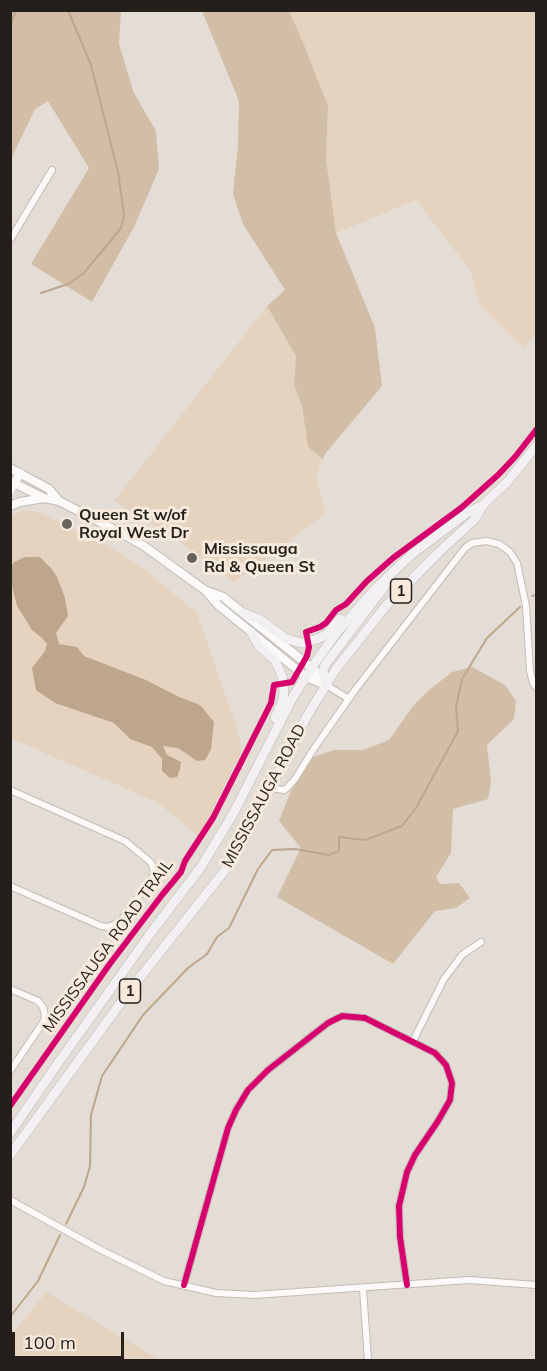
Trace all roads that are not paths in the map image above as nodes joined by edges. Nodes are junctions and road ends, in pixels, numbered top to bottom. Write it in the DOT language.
graph roads {
  1 [pos="52,170"];
  2 [pos="10,240"];
  3 [pos="534,449"];
  4 [pos="10,468"];
  5 [pos="20,473"];
  6 [pos="13,482"];
  7 [pos="10,492"];
  8 [pos="44,498"];
  9 [pos="59,501"];
  10 [pos="483,505"];
  11 [pos="10,506"];
  12 [pos="392,573"];
  13 [pos="377,587"];
  14 [pos="206,591"];
  15 [pos="243,613"];
  16 [pos="251,632"];
  17 [pos="312,668"];
  18 [pos="306,677"];
  19 [pos="326,685"];
  20 [pos="537,687"];
  21 [pos="349,699"];
  22 [pos="268,745"];
  23 [pos="270,788"];
  24 [pos="10,790"];
  25 [pos="10,886"];
  26 [pos="480,942"];
  27 [pos="10,989"];
  28 [pos="413,1041"];
  29 [pos="10,1071"];
  30 [pos="10,1133"];
  31 [pos="10,1155"];
  32 [pos="10,1200"];
  33 [pos="184,1285"];
  34 [pos="407,1285"];
  35 [pos="537,1285"];
  36 [pos="363,1289"];
  37 [pos="368,1360"];
  1 -- 2 [label="street"];
  3 -- 10 [label="main road, MISSISSAUGA ROAD / 1"];
  4 -- 5 [label="main road"];
  5 -- 6 [label="street"];
  5 -- 9 [label="main road"];
  6 -- 7 [label="street"];
  6 -- 8 [label="main road"];
  8 -- 9 [label="main road"];
  8 -- 11 [label="main road"];
  9 -- 14 [label="main road"];
  10 -- 12 [label="main road, MISSISSAUGA ROAD / 1"];
  10 -- 19 [label="main road, MISSISSAUGA ROAD / 1"];
  12 -- 13 [label="main road, MISSISSAUGA ROAD / 1"];
  12 -- 19 [label="main road"];
  13 -- 15 [label="main road"];
  13 -- 17 [label="main road, MISSISSAUGA ROAD / 1"];
  14 -- 15 [label="main road"];
  14 -- 16 [label="main road"];
  15 -- 17 [label="main road"];
  16 -- 18 [label="main road"];
  16 -- 22 [label="main road"];
  17 -- 18 [label="main road, MISSISSAUGA ROAD / 1"];
  17 -- 19 [label="main road"];
  18 -- 19 [label="main road"];
  18 -- 22 [label="main road, MISSISSAUGA ROAD / 1"];
  19 -- 21 [label="street"];
  19 -- 23 [label="main road, MISSISSAUGA ROAD / 1"];
  20 -- 21 [label="street"];
  21 -- 23 [label="street"];
  22 -- 30 [label="main road, MISSISSAUGA ROAD / 1"];
  23 -- 31 [label="main road, MISSISSAUGA ROAD / 1"];
  24 -- 25 [label="street"];
  26 -- 28 [label="street"];
  27 -- 29 [label="street"];
  28 -- 33 [label="street"];
  28 -- 34 [label="street"];
  32 -- 33 [label="street"];
  33 -- 36 [label="street"];
  34 -- 35 [label="street"];
  34 -- 36 [label="street"];
  36 -- 37 [label="street"];
}
